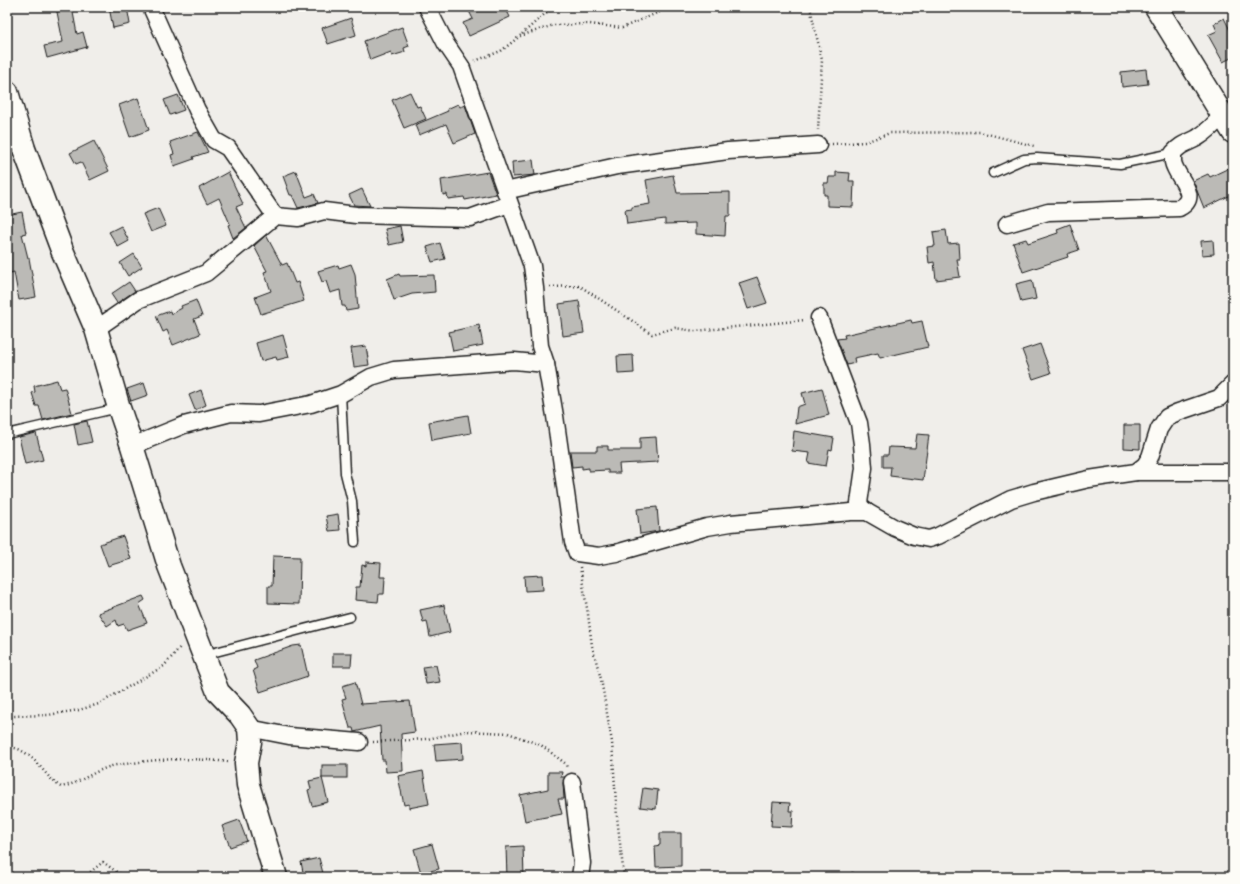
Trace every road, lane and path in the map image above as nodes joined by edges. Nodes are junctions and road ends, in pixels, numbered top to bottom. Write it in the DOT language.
graph roads {
  1 [pos="151,7"];
  2 [pos="427,7"];
  3 [pos="556,7"];
  4 [pos="670,7"];
  5 [pos="810,7"];
  6 [pos="1156,7"];
  7 [pos="520,36"];
  8 [pos="461,66"];
  9 [pos="7,92"];
  10 [pos="1228,123"];
  11 [pos="818,145"];
  12 [pos="1036,146"];
  13 [pos="1173,152"];
  14 [pos="993,173"];
  15 [pos="507,198"];
  16 [pos="275,216"];
  17 [pos="1007,224"];
  18 [pos="535,288"];
  19 [pos="819,318"];
  20 [pos="96,329"];
  21 [pos="546,364"];
  22 [pos="1233,384"];
  23 [pos="341,394"];
  24 [pos="119,408"];
  25 [pos="7,434"];
  26 [pos="132,446"];
  27 [pos="1136,472"];
  28 [pos="1233,472"];
  29 [pos="867,512"];
  30 [pos="355,542"];
  31 [pos="577,553"];
  32 [pos="350,617"];
  33 [pos="192,627"];
  34 [pos="204,655"];
  35 [pos="7,719"];
  36 [pos="249,728"];
  37 [pos="359,742"];
  38 [pos="7,746"];
  39 [pos="246,764"];
  40 [pos="572,782"];
  41 [pos="853,871"];
  42 [pos="84,877"];
  43 [pos="130,877"];
  44 [pos="276,877"];
  45 [pos="580,877"];
  46 [pos="624,877"];
  47 [pos="852,877"];
  1 -- 16 [label="street"];
  2 -- 8 [label="street"];
  3 -- 7 [label="path"];
  4 -- 7 [label="path"];
  5 -- 11 [label="path"];
  6 -- 10 [label="street"];
  7 -- 8 [label="path"];
  8 -- 15 [label="street"];
  9 -- 20 [label="street"];
  10 -- 13 [label="street"];
  11 -- 12 [label="path"];
  11 -- 15 [label="street"];
  13 -- 14 [label="lane"];
  13 -- 17 [label="street"];
  15 -- 16 [label="street"];
  15 -- 18 [label="street"];
  16 -- 20 [label="street"];
  18 -- 19 [label="path"];
  18 -- 21 [label="street"];
  19 -- 29 [label="street"];
  20 -- 24 [label="street"];
  21 -- 23 [label="street"];
  21 -- 31 [label="street"];
  22 -- 27 [label="street"];
  23 -- 26 [label="street"];
  23 -- 30 [label="lane"];
  24 -- 25 [label="lane"];
  24 -- 26 [label="street"];
  26 -- 33 [label="street"];
  27 -- 28 [label="street"];
  27 -- 29 [label="street"];
  29 -- 31 [label="street"];
  31 -- 46 [label="path"];
  32 -- 34 [label="lane"];
  33 -- 34 [label="street"];
  33 -- 35 [label="path"];
  34 -- 36 [label="street"];
  36 -- 37 [label="street"];
  36 -- 39 [label="street"];
  37 -- 40 [label="path"];
  38 -- 39 [label="path"];
  39 -- 44 [label="street"];
  40 -- 45 [label="street"];
  41 -- 47 [label="path"];
  42 -- 43 [label="path"];
}
